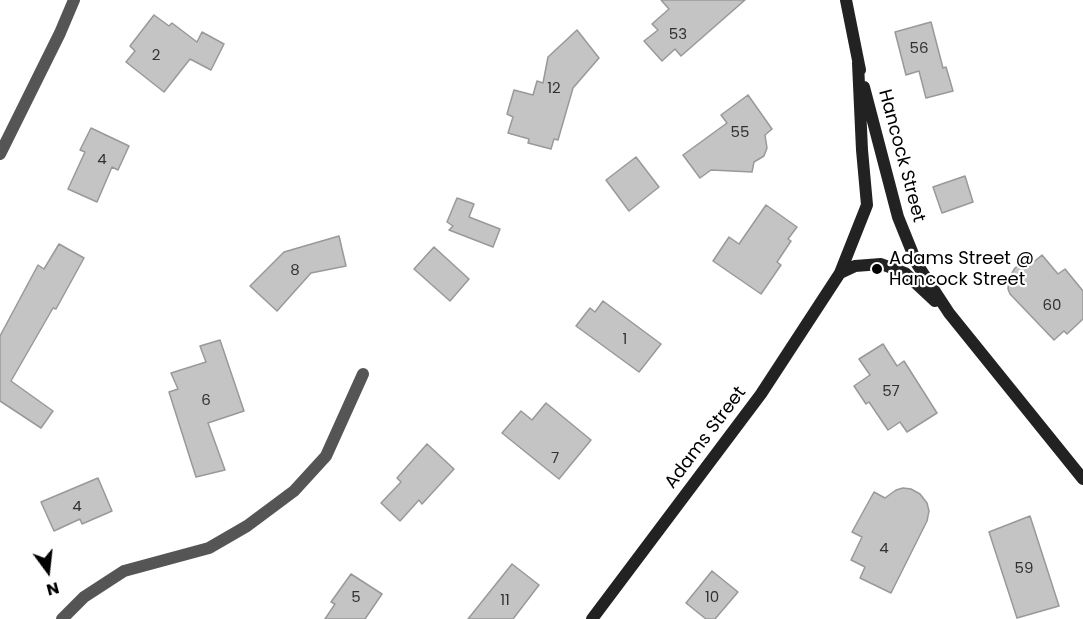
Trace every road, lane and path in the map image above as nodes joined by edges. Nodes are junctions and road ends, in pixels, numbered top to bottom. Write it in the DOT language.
graph roads {
  1 [pos="74,0"];
  2 [pos="846,0"];
  3 [pos="858,63"];
  4 [pos="0,154"];
  5 [pos="840,273"];
  6 [pos="949,313"];
  7 [pos="363,374"];
  8 [pos="1083,479"];
  9 [pos="62,619"];
  10 [pos="592,619"];
  1 -- 4 [label="street"];
  2 -- 3 [label="main road, Hancock Street"];
  3 -- 5 [label="main road, Adams Street"];
  3 -- 6 [label="main road, Hancock Street"];
  5 -- 6 [label="main road"];
  5 -- 10 [label="main road, Adams Street"];
  6 -- 8 [label="main road, Hancock Street"];
  7 -- 9 [label="street"];
}
